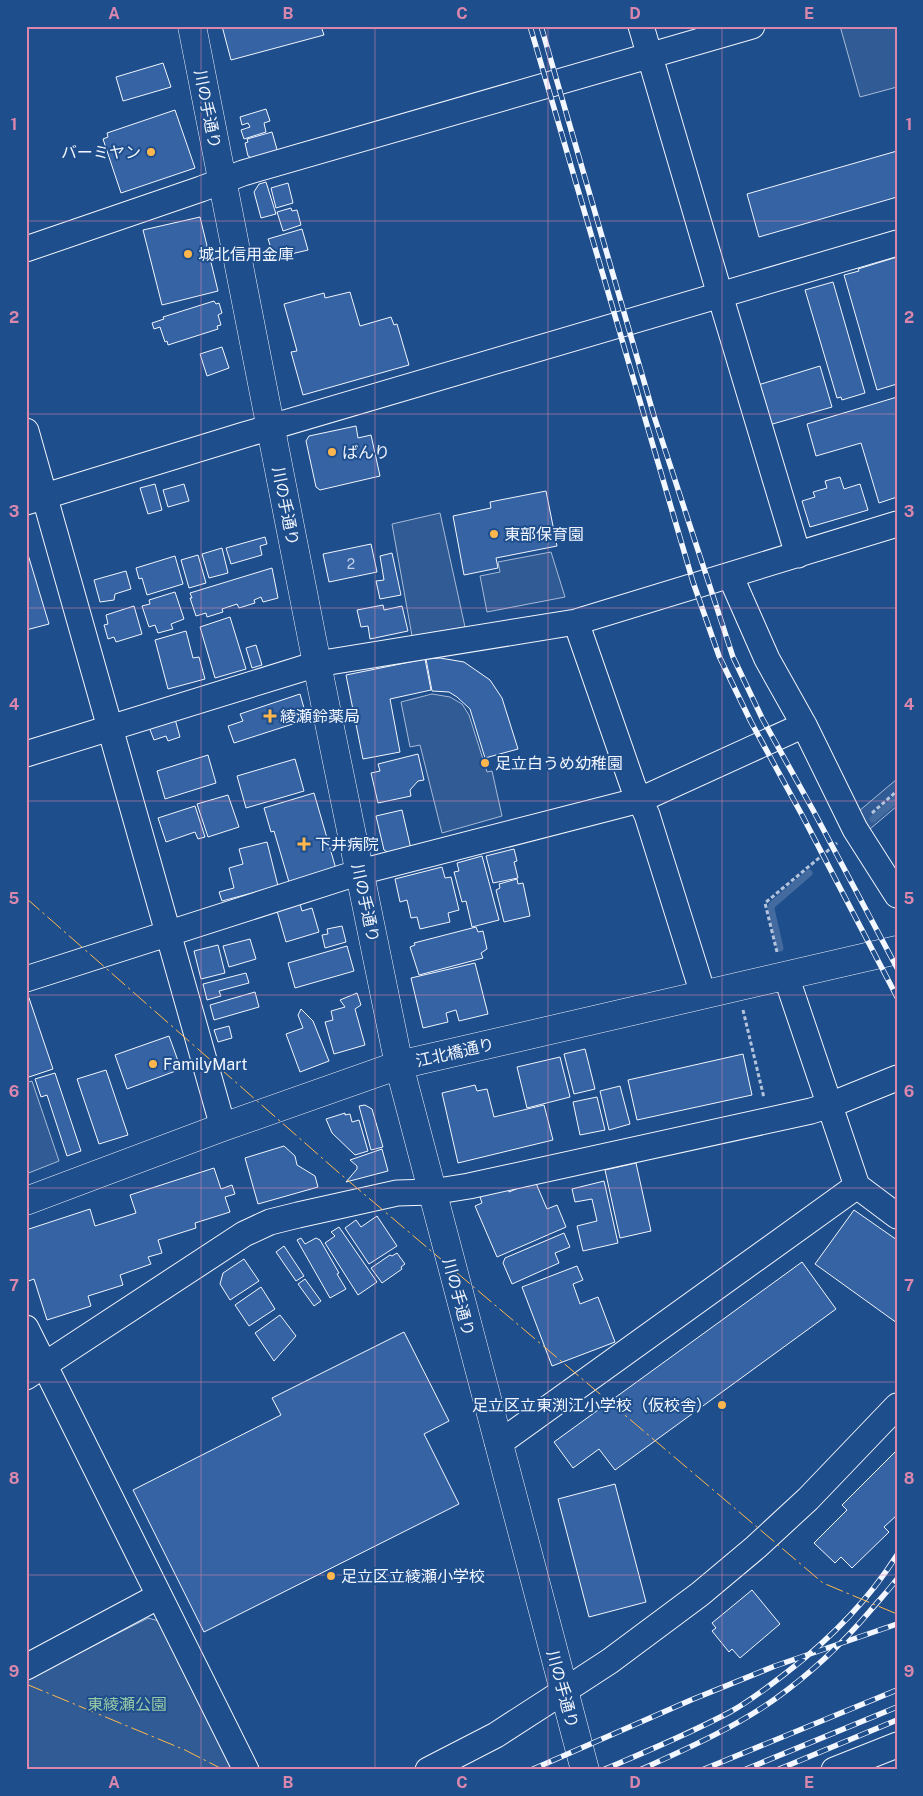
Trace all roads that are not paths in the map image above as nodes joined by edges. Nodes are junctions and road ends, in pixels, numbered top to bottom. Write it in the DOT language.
graph roads {
  1 [pos="192,26"];
  2 [pos="641,26"];
  3 [pos="752,26"];
  4 [pos="650,55"];
  5 [pos="223,181"];
  6 [pos="897,243"];
  7 [pos="26,249"];
  8 [pos="720,294"];
  9 [pos="271,427"];
  10 [pos="26,431"];
  11 [pos="35,499"];
  12 [pos="897,524"];
  13 [pos="798,555"];
  14 [pos="730,575"];
  15 [pos="576,622"];
  16 [pos="317,664"];
  17 [pos="804,725"];
  18 [pos="110,728"];
  19 [pos="26,754"];
  20 [pos="640,800"];
  21 [pos="360,872"];
  22 [pos="897,896"];
  23 [pos="168,935"];
  24 [pos="897,950"];
  25 [pos="786,976"];
  26 [pos="26,980"];
  27 [pos="703,994"];
  28 [pos="399,1065"];
  29 [pos="897,1078"];
  30 [pos="830,1105"];
  31 [pos="223,1127"];
  32 [pos="856,1186"];
  33 [pos="432,1192"];
  34 [pos="26,1201"];
  35 [pos="897,1216"];
  36 [pos="26,1328"];
  37 [pos="36,1371"];
  38 [pos="897,1406"];
  39 [pos="498,1444"];
  40 [pos="159,1596"];
  41 [pos="26,1667"];
  42 [pos="564,1691"];
  43 [pos="897,1745"];
  44 [pos="246,1770"];
  45 [pos="428,1770"];
  46 [pos="585,1770"];
  47 [pos="834,1770"];
  1 -- 5 [label="main road, 川の手通り"];
  2 -- 4 [label="street"];
  3 -- 4 [label="street"];
  4 -- 5 [label="street"];
  4 -- 8 [label="street"];
  5 -- 7 [label="street"];
  5 -- 9 [label="main road, 川の手通り"];
  6 -- 8 [label="street"];
  8 -- 9 [label="street"];
  8 -- 13 [label="street"];
  9 -- 11 [label="street"];
  9 -- 16 [label="main road, 川の手通り"];
  10 -- 11 [label="street"];
  11 -- 18 [label="street"];
  12 -- 13 [label="street"];
  13 -- 14 [label="street"];
  14 -- 15 [label="street"];
  14 -- 17 [label="street"];
  15 -- 16 [label="street"];
  15 -- 20 [label="street"];
  16 -- 18 [label="street"];
  16 -- 21 [label="main road, 川の手通り"];
  17 -- 20 [label="street"];
  17 -- 22 [label="street"];
  18 -- 19 [label="street"];
  18 -- 23 [label="street"];
  20 -- 21 [label="street"];
  20 -- 27 [label="street"];
  21 -- 23 [label="street"];
  21 -- 28 [label="main road, 川の手通り"];
  23 -- 26 [label="street"];
  23 -- 31 [label="street"];
  24 -- 25 [label="main road, 江北橋通り"];
  25 -- 27 [label="main road, 江北橋通り"];
  25 -- 30 [label="street"];
  27 -- 28 [label="main road, 江北橋通り"];
  28 -- 31 [label="main road, 江北橋通り"];
  28 -- 33 [label="main road, 川の手通り"];
  29 -- 30 [label="street"];
  30 -- 32 [label="street"];
  30 -- 33 [label="street"];
  31 -- 34 [label="main road, 江北橋通り"];
  32 -- 35 [label="street"];
  32 -- 39 [label="street"];
  33 -- 37 [label="street"];
  33 -- 39 [label="main road, 川の手通り"];
  36 -- 37 [label="street"];
  37 -- 40 [label="street"];
  38 -- 42 [label="street"];
  39 -- 42 [label="main road, 川の手通り"];
  40 -- 41 [label="street"];
  40 -- 44 [label="street"];
  42 -- 45 [label="street"];
  42 -- 46 [label="main road, 川の手通り"];
  43 -- 47 [label="street"];
}
